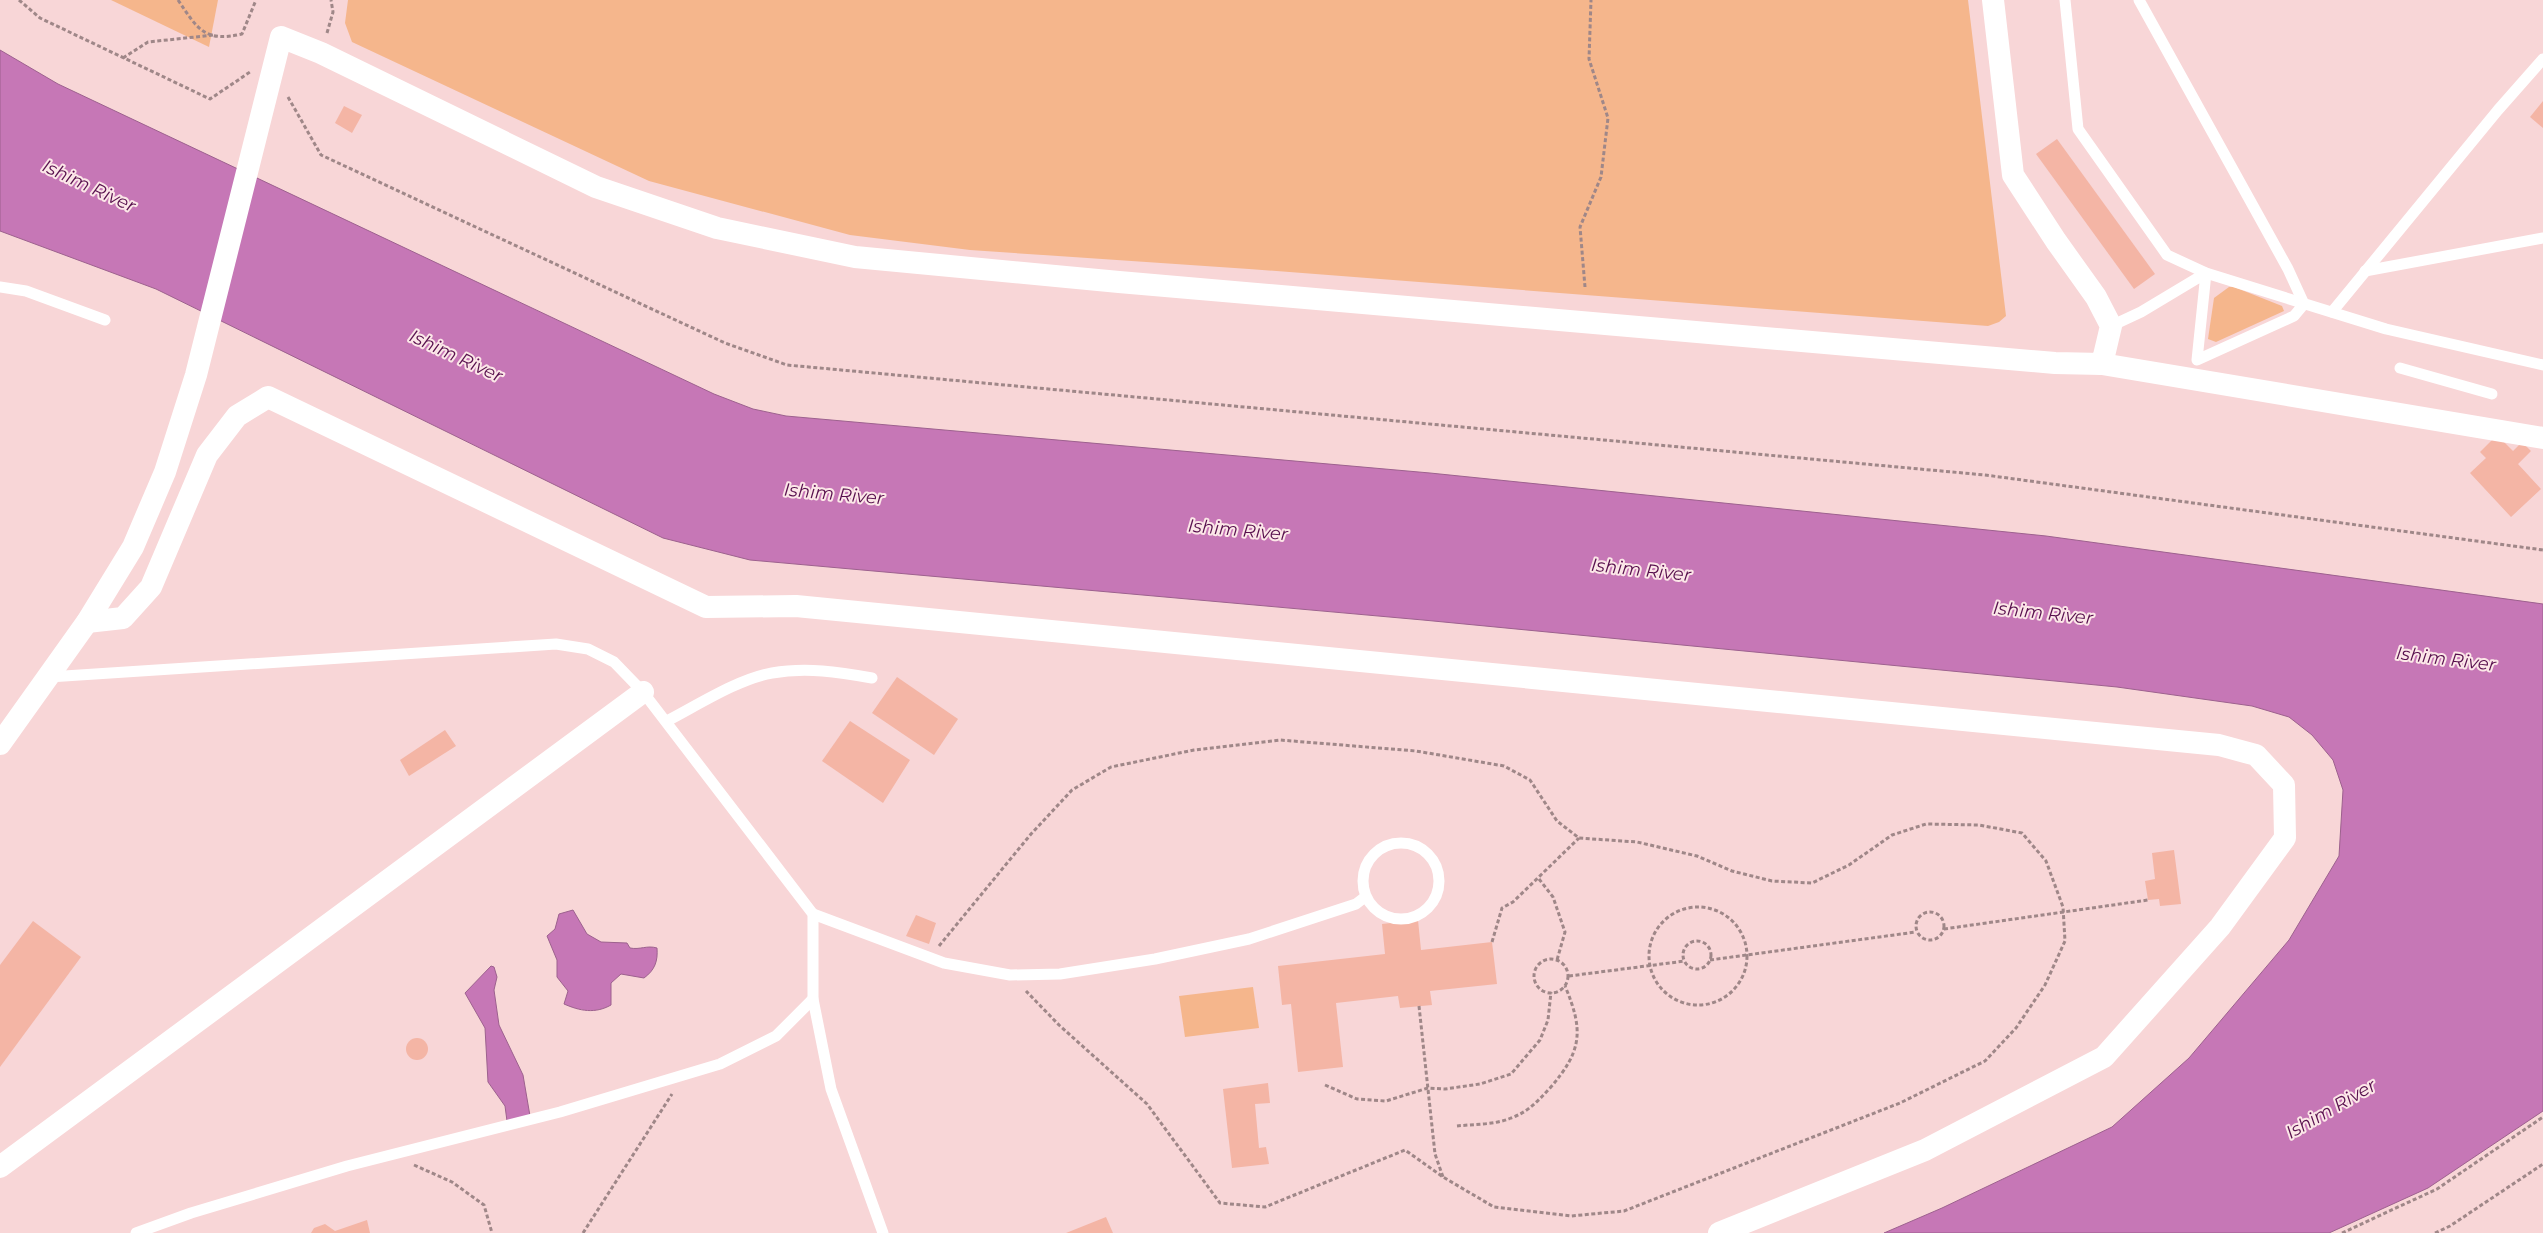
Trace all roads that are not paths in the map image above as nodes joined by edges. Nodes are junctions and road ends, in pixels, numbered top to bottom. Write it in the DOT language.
graph roads {
  1 [pos="1994,0"];
  2 [pos="2065,0"];
  3 [pos="2139,0"];
  4 [pos="2543,59"];
  5 [pos="2543,238"];
  6 [pos="2365,271"];
  7 [pos="2206,273"];
  8 [pos="0,287"];
  9 [pos="2304,304"];
  10 [pos="2332,312"];
  11 [pos="105,320"];
  12 [pos="2110,326"];
  13 [pos="2102,364"];
  14 [pos="2543,365"];
  15 [pos="2400,368"];
  16 [pos="2492,394"];
  17 [pos="2543,438"];
  18 [pos="87,622"];
  19 [pos="47,677"];
  20 [pos="872,678"];
  21 [pos="643,692"];
  22 [pos="667,721"];
  23 [pos="0,744"];
  24 [pos="1365,897"];
  25 [pos="813,914"];
  26 [pos="813,998"];
  27 [pos="0,1167"];
  28 [pos="136,1233"];
  29 [pos="882,1233"];
  30 [pos="1719,1233"];
  1 -- 12 [label="street"];
  2 -- 7 [label="lane"];
  3 -- 9 [label="lane"];
  4 -- 6 [label="lane"];
  5 -- 6 [label="lane"];
  6 -- 10 [label="lane"];
  7 -- 9 [label="lane"];
  7 -- 9 [label="lane"];
  7 -- 12 [label="lane"];
  8 -- 11 [label="lane"];
  9 -- 10 [label="lane"];
  10 -- 14 [label="lane"];
  12 -- 13 [label="street"];
  13 -- 17 [label="street"];
  13 -- 18 [label="street"];
  15 -- 16 [label="lane"];
  18 -- 19 [label="street"];
  18 -- 30 [label="street"];
  19 -- 21 [label="lane"];
  19 -- 23 [label="street"];
  20 -- 22 [label="lane"];
  21 -- 22 [label="lane"];
  21 -- 27 [label="street"];
  22 -- 25 [label="lane"];
  24 -- 24 [label="lane"];
  24 -- 25 [label="lane"];
  25 -- 26 [label="lane"];
  26 -- 28 [label="lane"];
  26 -- 29 [label="lane"];
}
